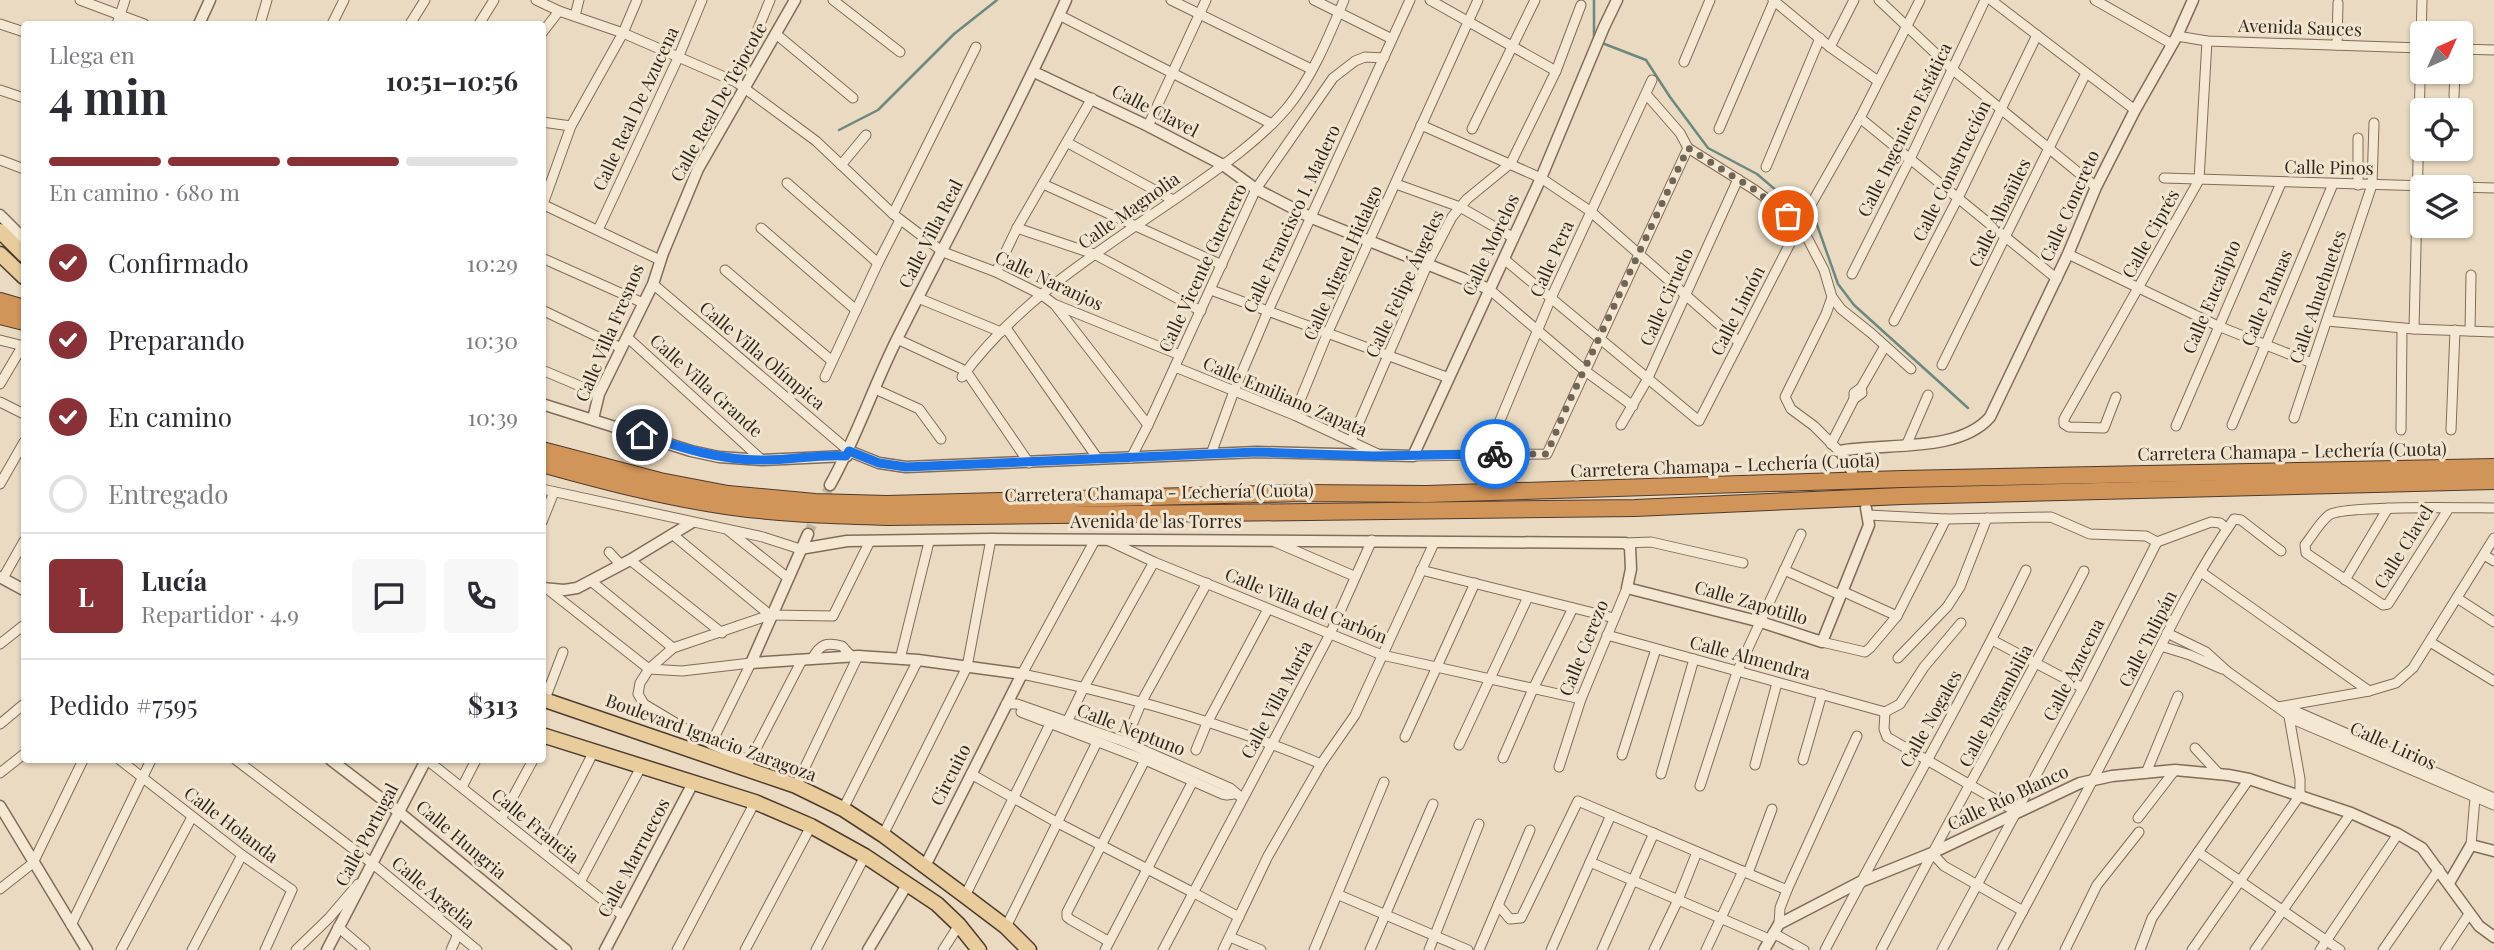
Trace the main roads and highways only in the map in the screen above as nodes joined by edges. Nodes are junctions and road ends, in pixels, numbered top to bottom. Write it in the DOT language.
graph roads {
  1 [pos="0,230"];
  2 [pos="21,252"];
  3 [pos="0,254"];
  4 [pos="21,274"];
  5 [pos="0,301"];
  6 [pos="21,306"];
  7 [pos="0,316"];
  8 [pos="21,321"];
  9 [pos="546,451"];
  10 [pos="546,465"];
  11 [pos="2494,467"];
  12 [pos="2494,481"];
  13 [pos="546,700"];
  14 [pos="546,738"];
  15 [pos="979,950"];
  16 [pos="1029,950"];
  1 -- 2 [label="main road"];
  3 -- 4 [label="main road"];
  5 -- 6 [label="highway"];
  7 -- 8 [label="highway"];
  9 -- 11 [label="highway, Carretera Chamapa - Lechería (Cuota)"];
  10 -- 12 [label="highway, Carretera Chamapa - Lechería (Cuota)"];
  13 -- 16 [label="main road, Boulevard Ignacio Zaragoza"];
  14 -- 15 [label="main road"];
}
